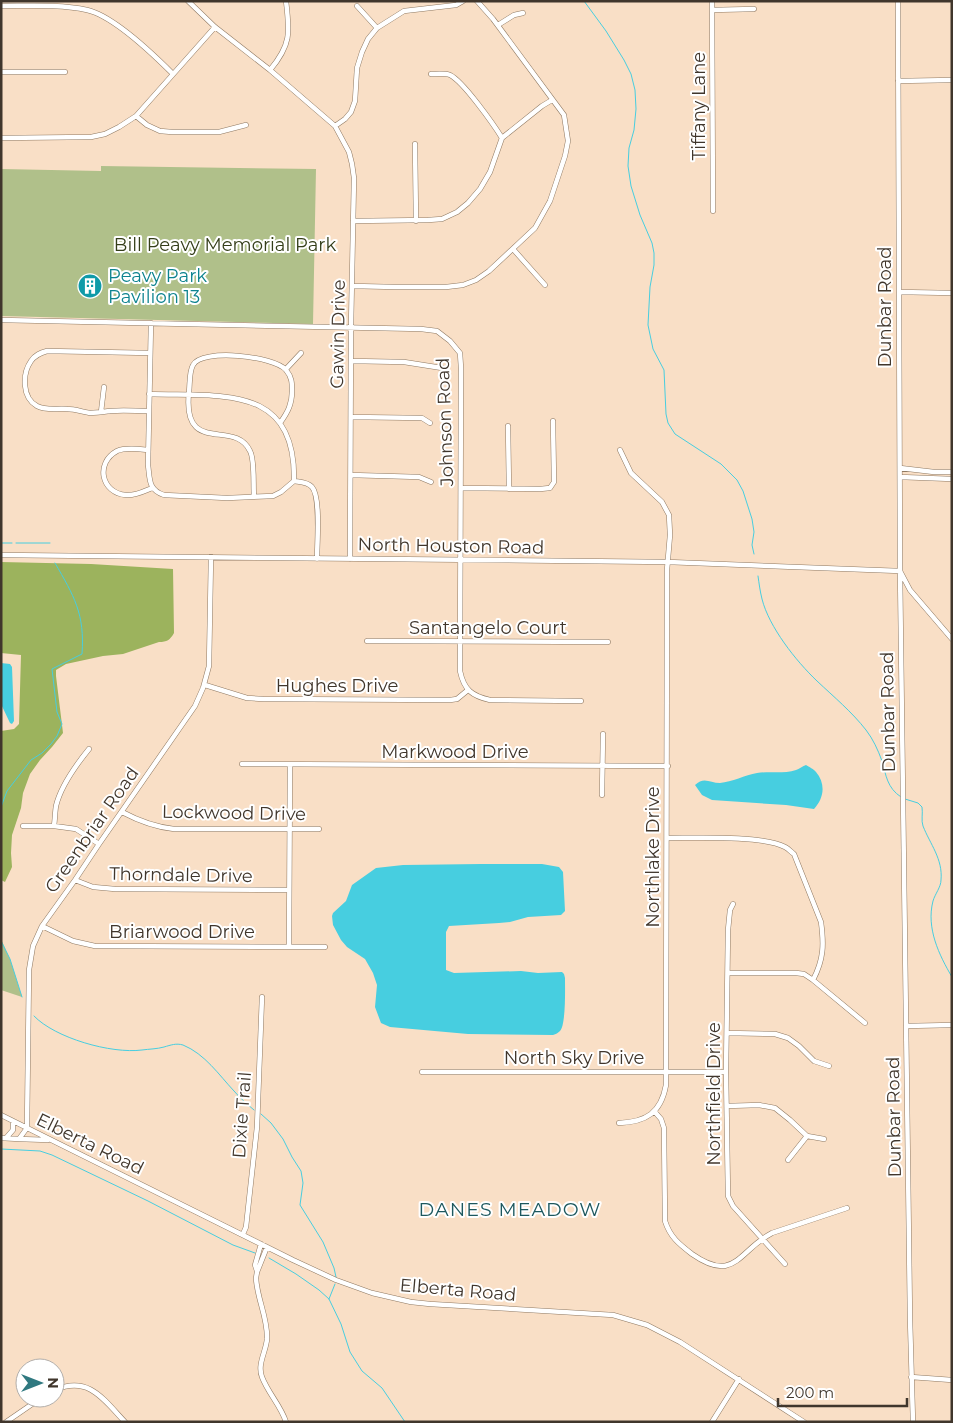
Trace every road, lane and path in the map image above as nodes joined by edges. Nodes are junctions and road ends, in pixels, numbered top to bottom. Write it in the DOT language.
graph roads {
  1 [pos="188,1"];
  2 [pos="286,1"];
  3 [pos="463,1"];
  4 [pos="477,1"];
  5 [pos="712,1"];
  6 [pos="898,1"];
  7 [pos="1,6"];
  8 [pos="356,6"];
  9 [pos="754,9"];
  10 [pos="712,10"];
  11 [pos="523,13"];
  12 [pos="498,25"];
  13 [pos="215,27"];
  14 [pos="377,28"];
  15 [pos="270,70"];
  16 [pos="1,72"];
  17 [pos="65,72"];
  18 [pos="173,74"];
  19 [pos="431,74"];
  20 [pos="952,80"];
  21 [pos="898,81"];
  22 [pos="552,100"];
  23 [pos="136,116"];
  24 [pos="246,125"];
  25 [pos="335,126"];
  26 [pos="1,138"];
  27 [pos="502,138"];
  28 [pos="415,144"];
  29 [pos="713,211"];
  30 [pos="353,221"];
  31 [pos="416,221"];
  32 [pos="513,249"];
  33 [pos="545,285"];
  34 [pos="353,286"];
  35 [pos="899,292"];
  36 [pos="952,293"];
  37 [pos="1,320"];
  38 [pos="151,322"];
  39 [pos="351,327"];
  40 [pos="150,353"];
  41 [pos="301,353"];
  42 [pos="352,361"];
  43 [pos="442,368"];
  44 [pos="286,369"];
  45 [pos="104,387"];
  46 [pos="149,394"];
  47 [pos="189,395"];
  48 [pos="149,411"];
  49 [pos="101,412"];
  50 [pos="351,417"];
  51 [pos="553,421"];
  52 [pos="280,422"];
  53 [pos="430,423"];
  54 [pos="508,426"];
  55 [pos="148,450"];
  56 [pos="620,450"];
  57 [pos="900,468"];
  58 [pos="952,472"];
  59 [pos="351,475"];
  60 [pos="900,477"];
  61 [pos="952,479"];
  62 [pos="294,482"];
  63 [pos="431,482"];
  64 [pos="152,488"];
  65 [pos="461,488"];
  66 [pos="509,489"];
  67 [pos="254,497"];
  68 [pos="1,555"];
  69 [pos="211,558"];
  70 [pos="317,559"];
  71 [pos="350,559"];
  72 [pos="460,561"];
  73 [pos="668,562"];
  74 [pos="900,571"];
  75 [pos="952,639"];
  76 [pos="367,641"];
  77 [pos="460,642"];
  78 [pos="608,642"];
  79 [pos="204,685"];
  80 [pos="468,690"];
  81 [pos="580,701"];
  82 [pos="603,734"];
  83 [pos="89,748"];
  84 [pos="242,764"];
  85 [pos="290,765"];
  86 [pos="602,766"];
  87 [pos="668,766"];
  88 [pos="602,795"];
  89 [pos="122,812"];
  90 [pos="23,826"];
  91 [pos="54,826"];
  92 [pos="288,829"];
  93 [pos="319,829"];
  94 [pos="667,838"];
  95 [pos="98,844"];
  96 [pos="75,880"];
  97 [pos="289,890"];
  98 [pos="733,904"];
  99 [pos="42,926"];
  100 [pos="289,947"];
  101 [pos="325,947"];
  102 [pos="728,973"];
  103 [pos="813,980"];
  104 [pos="262,998"];
  105 [pos="865,1023"];
  106 [pos="952,1025"];
  107 [pos="906,1026"];
  108 [pos="727,1033"];
  109 [pos="828,1066"];
  110 [pos="667,1071"];
  111 [pos="422,1072"];
  112 [pos="726,1072"];
  113 [pos="727,1106"];
  114 [pos="654,1110"];
  115 [pos="1,1115"];
  116 [pos="13,1121"];
  117 [pos="619,1123"];
  118 [pos="27,1128"];
  119 [pos="807,1136"];
  120 [pos="4,1138"];
  121 [pos="19,1139"];
  122 [pos="824,1139"];
  123 [pos="49,1140"];
  124 [pos="788,1160"];
  125 [pos="847,1208"];
  126 [pos="243,1234"];
  127 [pos="763,1238"];
  128 [pos="261,1244"];
  129 [pos="267,1247"];
  130 [pos="785,1264"];
  131 [pos="257,1272"];
  132 [pos="911,1377"];
  133 [pos="739,1379"];
  134 [pos="952,1380"];
  135 [pos="65,1387"];
  136 [pos="26,1408"];
  137 [pos="795,1416"];
  138 [pos="6,1422"];
  139 [pos="125,1422"];
  140 [pos="286,1422"];
  141 [pos="712,1422"];
  142 [pos="791,1422"];
  143 [pos="804,1422"];
  144 [pos="914,1422"];
  1 -- 13 [label="street, Gawin Drive"];
  2 -- 15 [label="street"];
  3 -- 14 [label="street"];
  4 -- 12 [label="street"];
  5 -- 10 [label="street, Tiffany Lane"];
  6 -- 21 [label="street, Dunbar Road"];
  7 -- 18 [label="street"];
  8 -- 14 [label="street"];
  9 -- 10 [label="street"];
  10 -- 29 [label="street, Tiffany Lane"];
  11 -- 12 [label="street"];
  12 -- 22 [label="street"];
  13 -- 15 [label="street, Gawin Drive"];
  13 -- 18 [label="street"];
  14 -- 25 [label="street"];
  15 -- 25 [label="street, Gawin Drive"];
  16 -- 17 [label="street"];
  18 -- 23 [label="street"];
  19 -- 27 [label="street"];
  20 -- 21 [label="street"];
  21 -- 35 [label="street, Dunbar Road"];
  22 -- 27 [label="street"];
  22 -- 32 [label="street"];
  23 -- 24 [label="street"];
  23 -- 26 [label="street"];
  25 -- 30 [label="street, Gawin Drive"];
  27 -- 31 [label="street"];
  28 -- 31 [label="street"];
  30 -- 31 [label="street"];
  30 -- 34 [label="street, Gawin Drive"];
  32 -- 33 [label="street"];
  32 -- 34 [label="street"];
  34 -- 39 [label="street, Gawin Drive"];
  35 -- 36 [label="street"];
  35 -- 57 [label="street, Dunbar Road"];
  37 -- 38 [label="street, Johnson Road"];
  38 -- 39 [label="street, Johnson Road"];
  38 -- 40 [label="street"];
  39 -- 42 [label="street, Gawin Drive"];
  39 -- 65 [label="street, Johnson Road"];
  40 -- 46 [label="street"];
  40 -- 49 [label="street"];
  41 -- 44 [label="street"];
  42 -- 43 [label="street"];
  42 -- 50 [label="street, Gawin Drive"];
  44 -- 47 [label="street"];
  44 -- 52 [label="street"];
  45 -- 49 [label="street"];
  46 -- 47 [label="street"];
  46 -- 48 [label="street"];
  47 -- 52 [label="street"];
  47 -- 67 [label="street"];
  48 -- 49 [label="street"];
  48 -- 55 [label="street"];
  50 -- 53 [label="street"];
  50 -- 59 [label="street, Gawin Drive"];
  51 -- 66 [label="street"];
  52 -- 62 [label="street"];
  54 -- 66 [label="street"];
  55 -- 64 [label="street"];
  55 -- 64 [label="street"];
  56 -- 73 [label="street, Northlake Drive"];
  57 -- 58 [label="street"];
  57 -- 60 [label="street, Dunbar Road"];
  59 -- 63 [label="street"];
  59 -- 71 [label="street, Gawin Drive"];
  60 -- 61 [label="street"];
  60 -- 74 [label="street, Dunbar Road"];
  62 -- 67 [label="street"];
  62 -- 70 [label="street"];
  64 -- 67 [label="street"];
  65 -- 66 [label="street"];
  65 -- 72 [label="street, Johnson Road"];
  68 -- 69 [label="street, North Houston Road"];
  69 -- 70 [label="street, North Houston Road"];
  69 -- 79 [label="street, Greenbriar Road"];
  70 -- 71 [label="street, North Houston Road"];
  71 -- 72 [label="street, North Houston Road"];
  72 -- 73 [label="street, North Houston Road"];
  72 -- 77 [label="street, Johnson Road"];
  73 -- 74 [label="street, North Houston Road"];
  73 -- 87 [label="street, Northlake Drive"];
  74 -- 75 [label="street"];
  74 -- 107 [label="street, Dunbar Road"];
  76 -- 77 [label="street, Santangelo Court"];
  77 -- 78 [label="street, Santangelo Court"];
  77 -- 80 [label="street, Johnson Road"];
  79 -- 80 [label="street, Hughes Drive"];
  79 -- 89 [label="street, Greenbriar Road"];
  80 -- 81 [label="street"];
  82 -- 86 [label="street"];
  83 -- 91 [label="street"];
  84 -- 85 [label="street, Markwood Drive"];
  85 -- 86 [label="street, Markwood Drive"];
  85 -- 92 [label="street"];
  86 -- 87 [label="street, Markwood Drive"];
  86 -- 88 [label="street"];
  87 -- 94 [label="street, Northlake Drive"];
  89 -- 92 [label="street, Lockwood Drive"];
  89 -- 95 [label="street, Greenbriar Road"];
  90 -- 91 [label="street"];
  91 -- 95 [label="street"];
  92 -- 93 [label="street, Lockwood Drive"];
  92 -- 97 [label="street"];
  94 -- 103 [label="street"];
  94 -- 110 [label="street, Northlake Drive"];
  95 -- 96 [label="street, Greenbriar Road"];
  96 -- 97 [label="street, Thorndale Drive"];
  96 -- 99 [label="street, Greenbriar Road"];
  97 -- 100 [label="street"];
  98 -- 102 [label="street, Northfield Drive"];
  99 -- 100 [label="street, Briarwood Drive"];
  99 -- 118 [label="street, Greenbriar Road"];
  100 -- 101 [label="street, Briarwood Drive"];
  102 -- 103 [label="street"];
  102 -- 108 [label="street, Northfield Drive"];
  103 -- 105 [label="street"];
  104 -- 126 [label="street, Dixie Trail"];
  106 -- 107 [label="street"];
  107 -- 132 [label="street, Dunbar Road"];
  108 -- 109 [label="street"];
  108 -- 112 [label="street, Northfield Drive"];
  110 -- 111 [label="street, North Sky Drive"];
  110 -- 112 [label="street, North Sky Drive"];
  110 -- 114 [label="street, Northlake Drive"];
  112 -- 113 [label="street, Northfield Drive"];
  113 -- 119 [label="street"];
  113 -- 127 [label="street, Northfield Drive"];
  114 -- 117 [label="street"];
  114 -- 127 [label="street"];
  115 -- 116 [label="street, Elberta Road"];
  116 -- 118 [label="street, Elberta Road"];
  116 -- 120 [label="street"];
  118 -- 121 [label="street"];
  118 -- 123 [label="street, Elberta Road"];
  119 -- 122 [label="street"];
  119 -- 124 [label="street"];
  120 -- 121 [label="street"];
  121 -- 123 [label="street"];
  123 -- 126 [label="street, Elberta Road"];
  125 -- 127 [label="street"];
  126 -- 128 [label="street, Elberta Road"];
  127 -- 130 [label="street, Northfield Drive"];
  128 -- 129 [label="street, Elberta Road"];
  128 -- 131 [label="street"];
  129 -- 131 [label="street"];
  129 -- 133 [label="street, Elberta Road"];
  131 -- 140 [label="street"];
  132 -- 134 [label="street"];
  132 -- 144 [label="street, Dunbar Road"];
  133 -- 137 [label="street, Elberta Road"];
  133 -- 141 [label="street"];
  135 -- 139 [label="street"];
  136 -- 138 [label="street"];
  137 -- 142 [label="street"];
  137 -- 143 [label="street, Elberta Road"];
}
